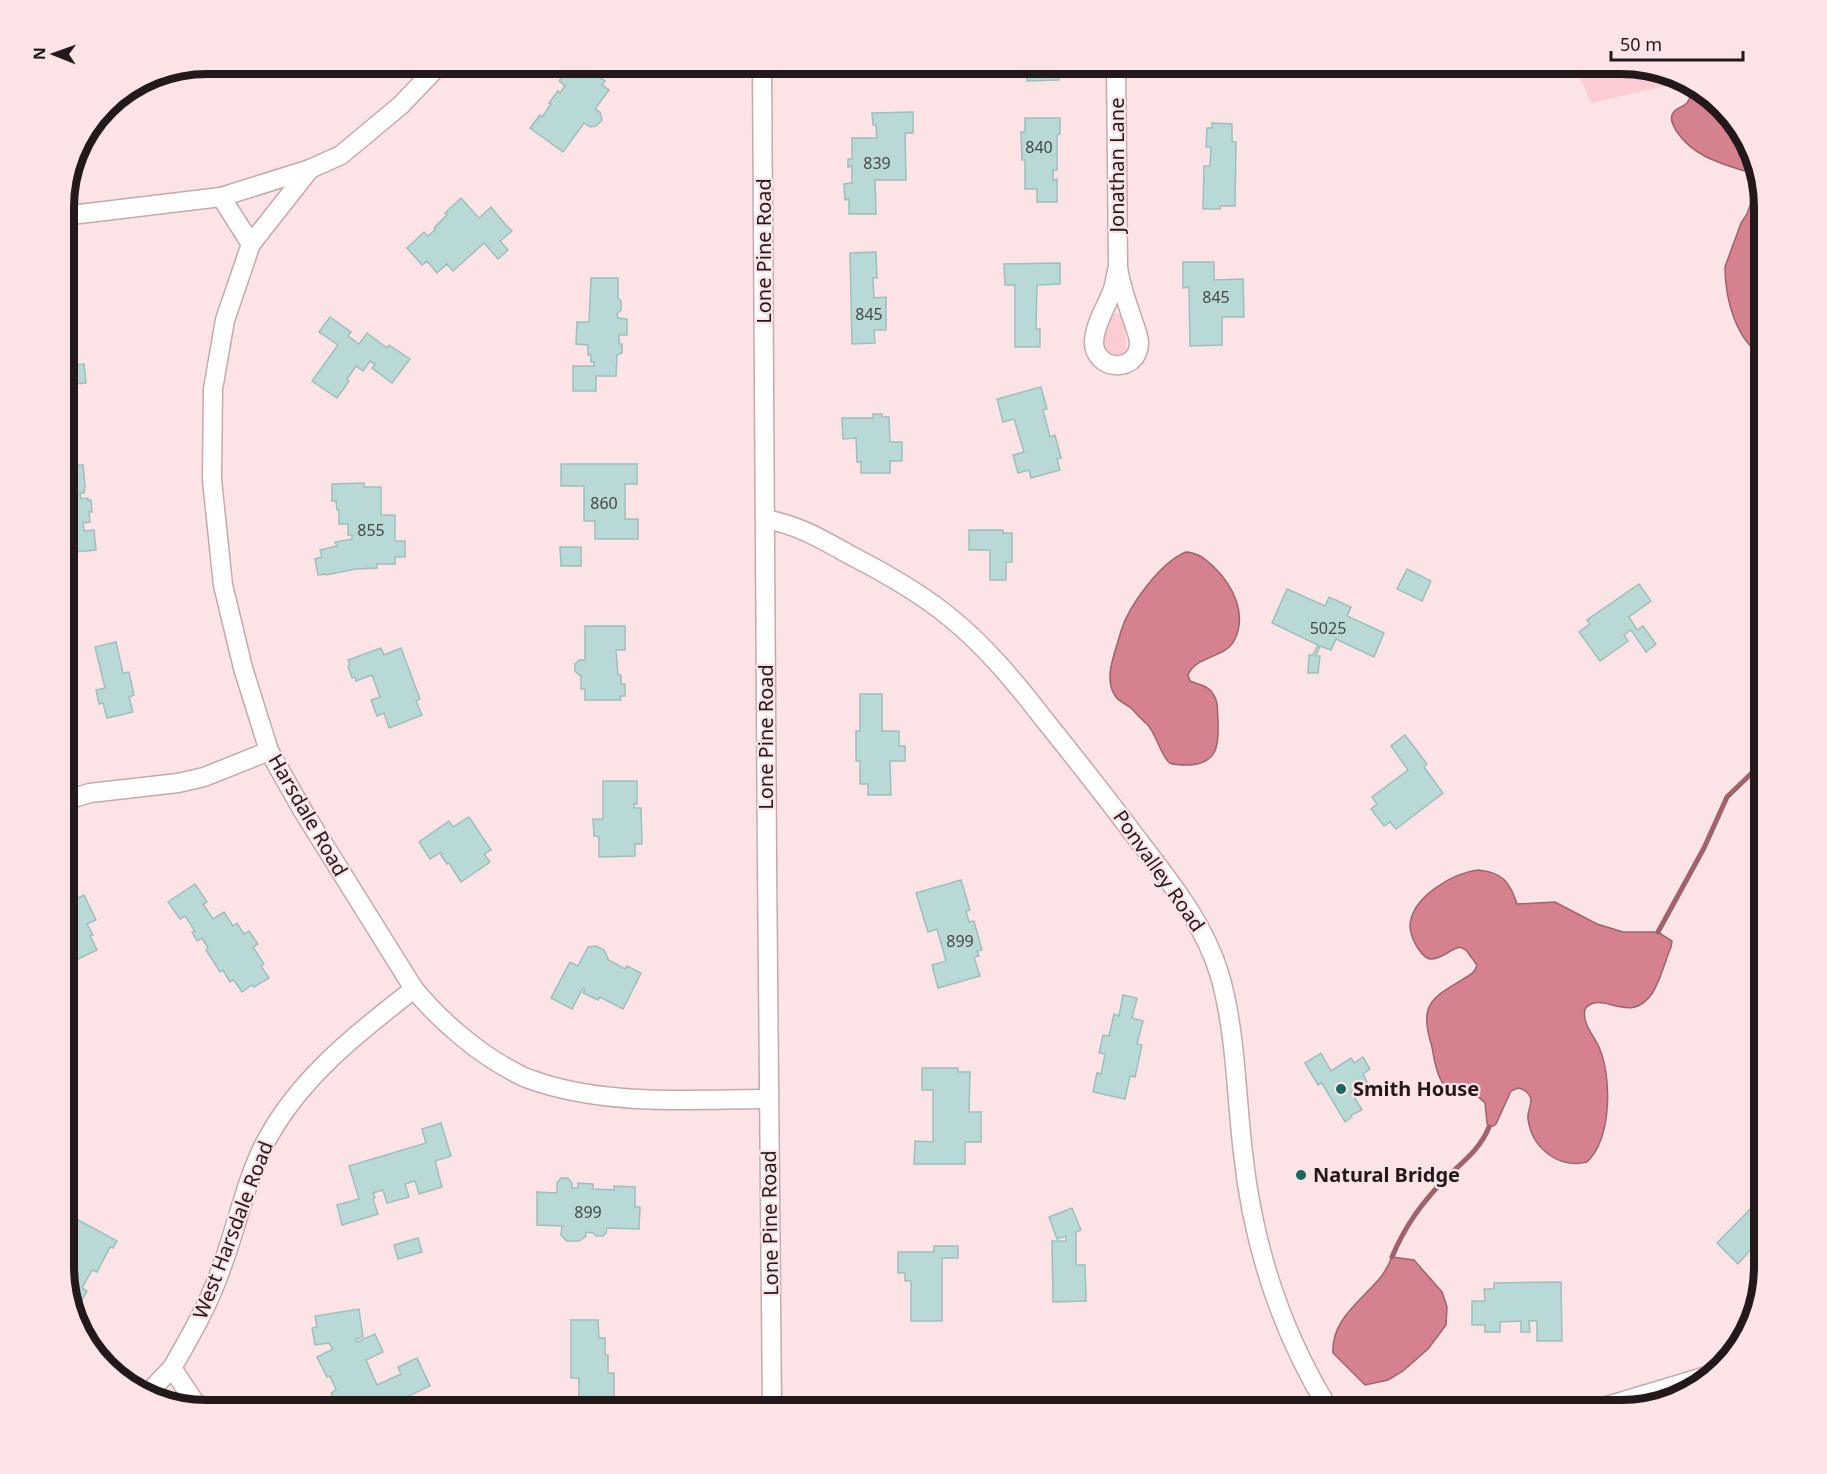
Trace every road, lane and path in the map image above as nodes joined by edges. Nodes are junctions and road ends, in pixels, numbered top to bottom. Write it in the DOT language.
graph roads {
  1 [pos="430,74"];
  2 [pos="762,74"];
  3 [pos="1116,74"];
  4 [pos="310,169"];
  5 [pos="221,197"];
  6 [pos="74,215"];
  7 [pos="251,244"];
  8 [pos="1118,267"];
  9 [pos="765,519"];
  10 [pos="269,751"];
  11 [pos="74,798"];
  12 [pos="414,989"];
  13 [pos="769,1100"];
  14 [pos="172,1368"];
  15 [pos="1691,1381"];
  16 [pos="152,1389"];
  17 [pos="193,1399"];
  18 [pos="772,1400"];
  19 [pos="1324,1400"];
  20 [pos="1628,1400"];
  1 -- 4 [label="street"];
  2 -- 9 [label="street, Lone Pine Road"];
  3 -- 8 [label="street, Jonathan Lane"];
  4 -- 5 [label="street"];
  4 -- 7 [label="street, Harsdale Road"];
  5 -- 6 [label="street"];
  5 -- 7 [label="street"];
  7 -- 10 [label="street, Harsdale Road"];
  8 -- 8 [label="street, Jonathan Lane"];
  9 -- 13 [label="street, Lone Pine Road"];
  9 -- 19 [label="street, Ponvalley Road"];
  10 -- 11 [label="street"];
  10 -- 12 [label="street, Harsdale Road"];
  12 -- 13 [label="street, Harsdale Road"];
  12 -- 14 [label="street, West Harsdale Road"];
  13 -- 18 [label="street, Lone Pine Road"];
  14 -- 16 [label="street, West Harsdale Road"];
  14 -- 17 [label="street"];
  15 -- 20 [label="street"];
}
